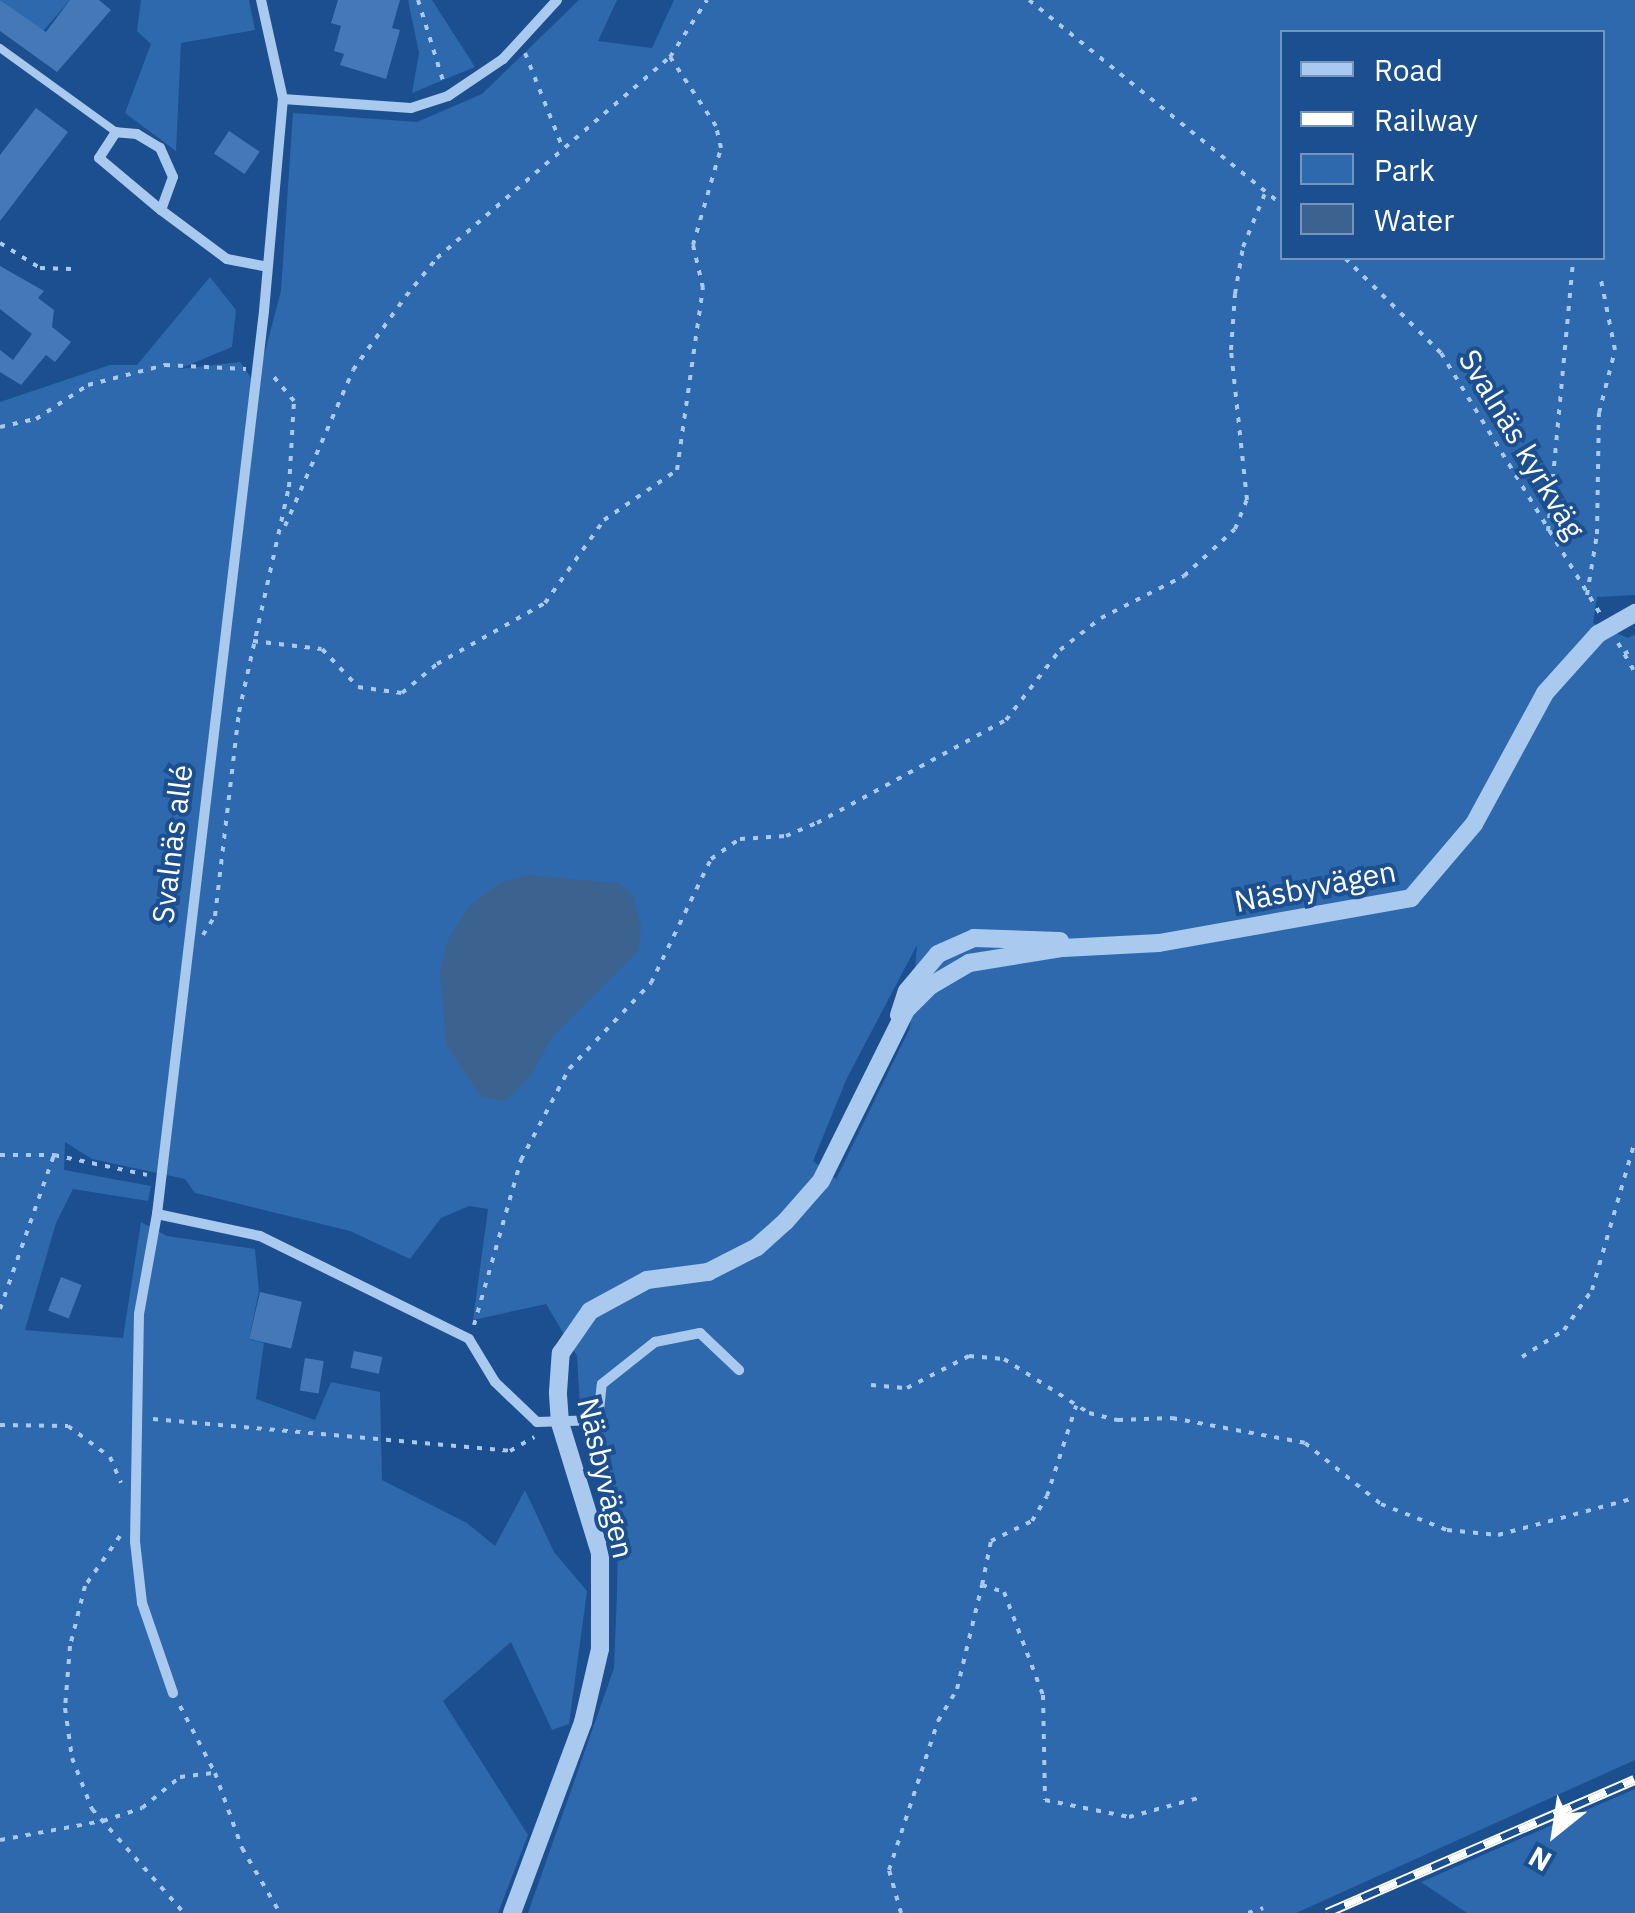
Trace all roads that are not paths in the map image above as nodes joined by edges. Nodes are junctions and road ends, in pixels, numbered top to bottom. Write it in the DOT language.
graph roads {
  1 [pos="261,0"];
  2 [pos="556,0"];
  3 [pos="0,48"];
  4 [pos="283,99"];
  5 [pos="116,132"];
  6 [pos="161,210"];
  7 [pos="264,266"];
  8 [pos="1635,613"];
  9 [pos="157,1214"];
  10 [pos="739,1370"];
  11 [pos="560,1423"];
  12 [pos="173,1693"];
  13 [pos="512,1913"];
  1 -- 4 [label="street, Svalnäs allé"];
  2 -- 4 [label="street"];
  3 -- 5 [label="lane"];
  4 -- 7 [label="street, Svalnäs allé"];
  5 -- 6 [label="street"];
  5 -- 6 [label="street"];
  6 -- 7 [label="street"];
  7 -- 9 [label="street, Svalnäs allé"];
  8 -- 11 [label="street, Näsbyvägen"];
  9 -- 11 [label="street"];
  9 -- 12 [label="street, Svalnäs allé"];
  10 -- 11 [label="street"];
  11 -- 13 [label="street, Näsbyvägen"];
}
